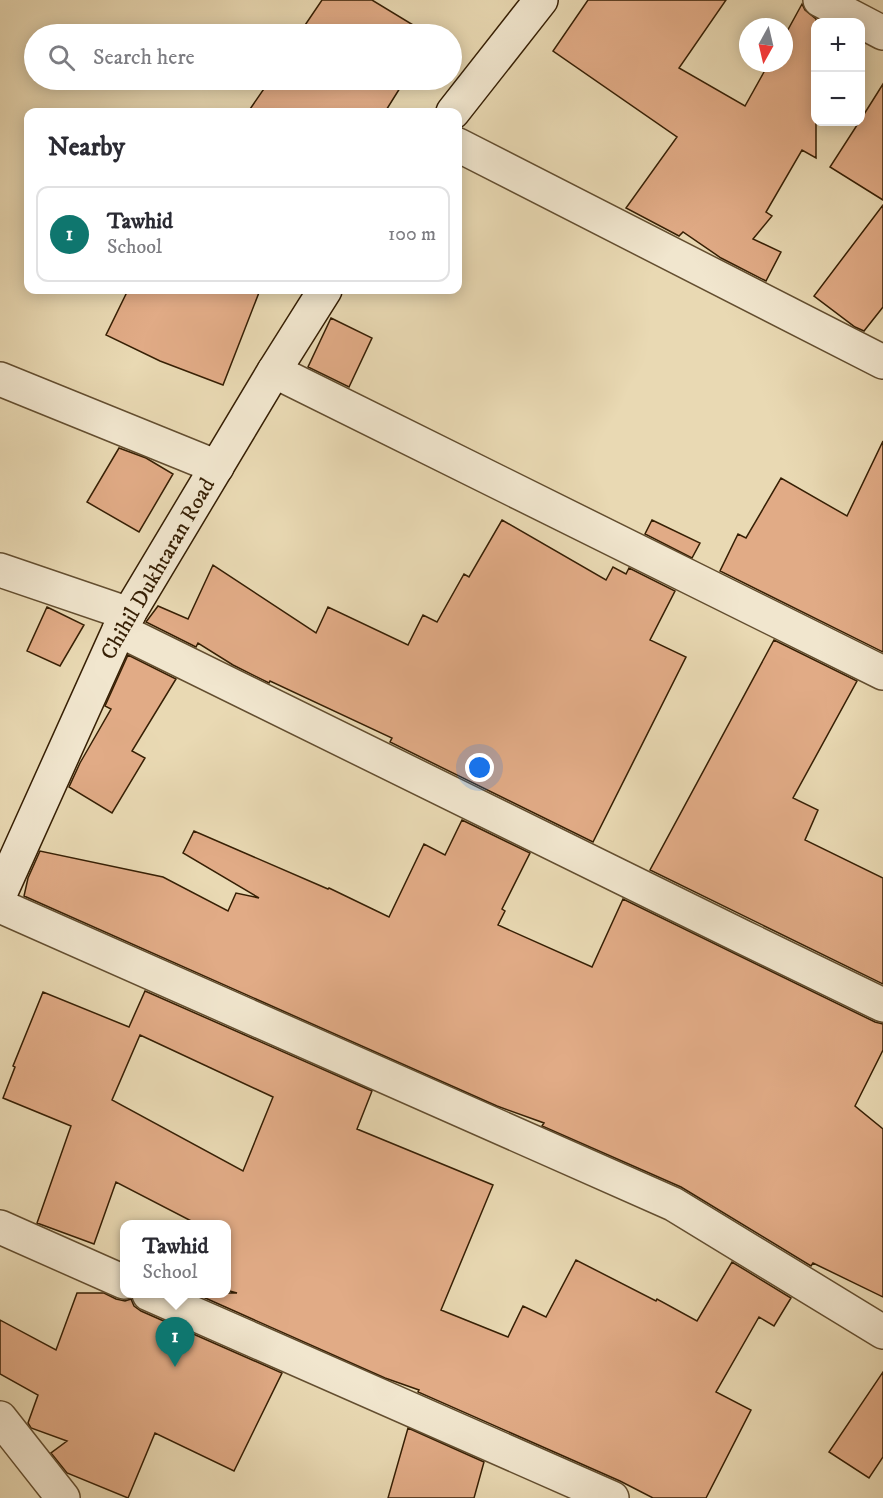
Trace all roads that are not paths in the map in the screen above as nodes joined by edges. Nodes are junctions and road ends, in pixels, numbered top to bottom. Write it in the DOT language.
graph roads {
  1 [pos="541,0"];
  2 [pos="820,0"];
  3 [pos="883,33"];
  4 [pos="456,108"];
  5 [pos="462,147"];
  6 [pos="323,294"];
  7 [pos="883,362"];
  8 [pos="274,372"];
  9 [pos="0,379"];
  10 [pos="217,467"];
  11 [pos="0,570"];
  12 [pos="124,622"];
  13 [pos="883,673"];
  14 [pos="0,894"];
  15 [pos="0,906"];
  16 [pos="883,1005"];
  17 [pos="0,1227"];
  18 [pos="120,1280"];
  19 [pos="160,1298"];
  20 [pos="883,1332"];
  21 [pos="0,1418"];
  22 [pos="63,1498"];
  23 [pos="612,1498"];
  1 -- 4 [label="street"];
  2 -- 3 [label="street"];
  5 -- 7 [label="street"];
  6 -- 8 [label="street, Chihil Dukhtaran Road"];
  8 -- 10 [label="street, Chihil Dukhtaran Road"];
  8 -- 13 [label="street"];
  9 -- 10 [label="street"];
  10 -- 12 [label="street, Chihil Dukhtaran Road"];
  11 -- 12 [label="street"];
  12 -- 14 [label="street, Chihil Dukhtaran Road"];
  12 -- 16 [label="street"];
  15 -- 20 [label="street"];
  17 -- 18 [label="street"];
  19 -- 23 [label="street"];
  21 -- 22 [label="street"];
}
